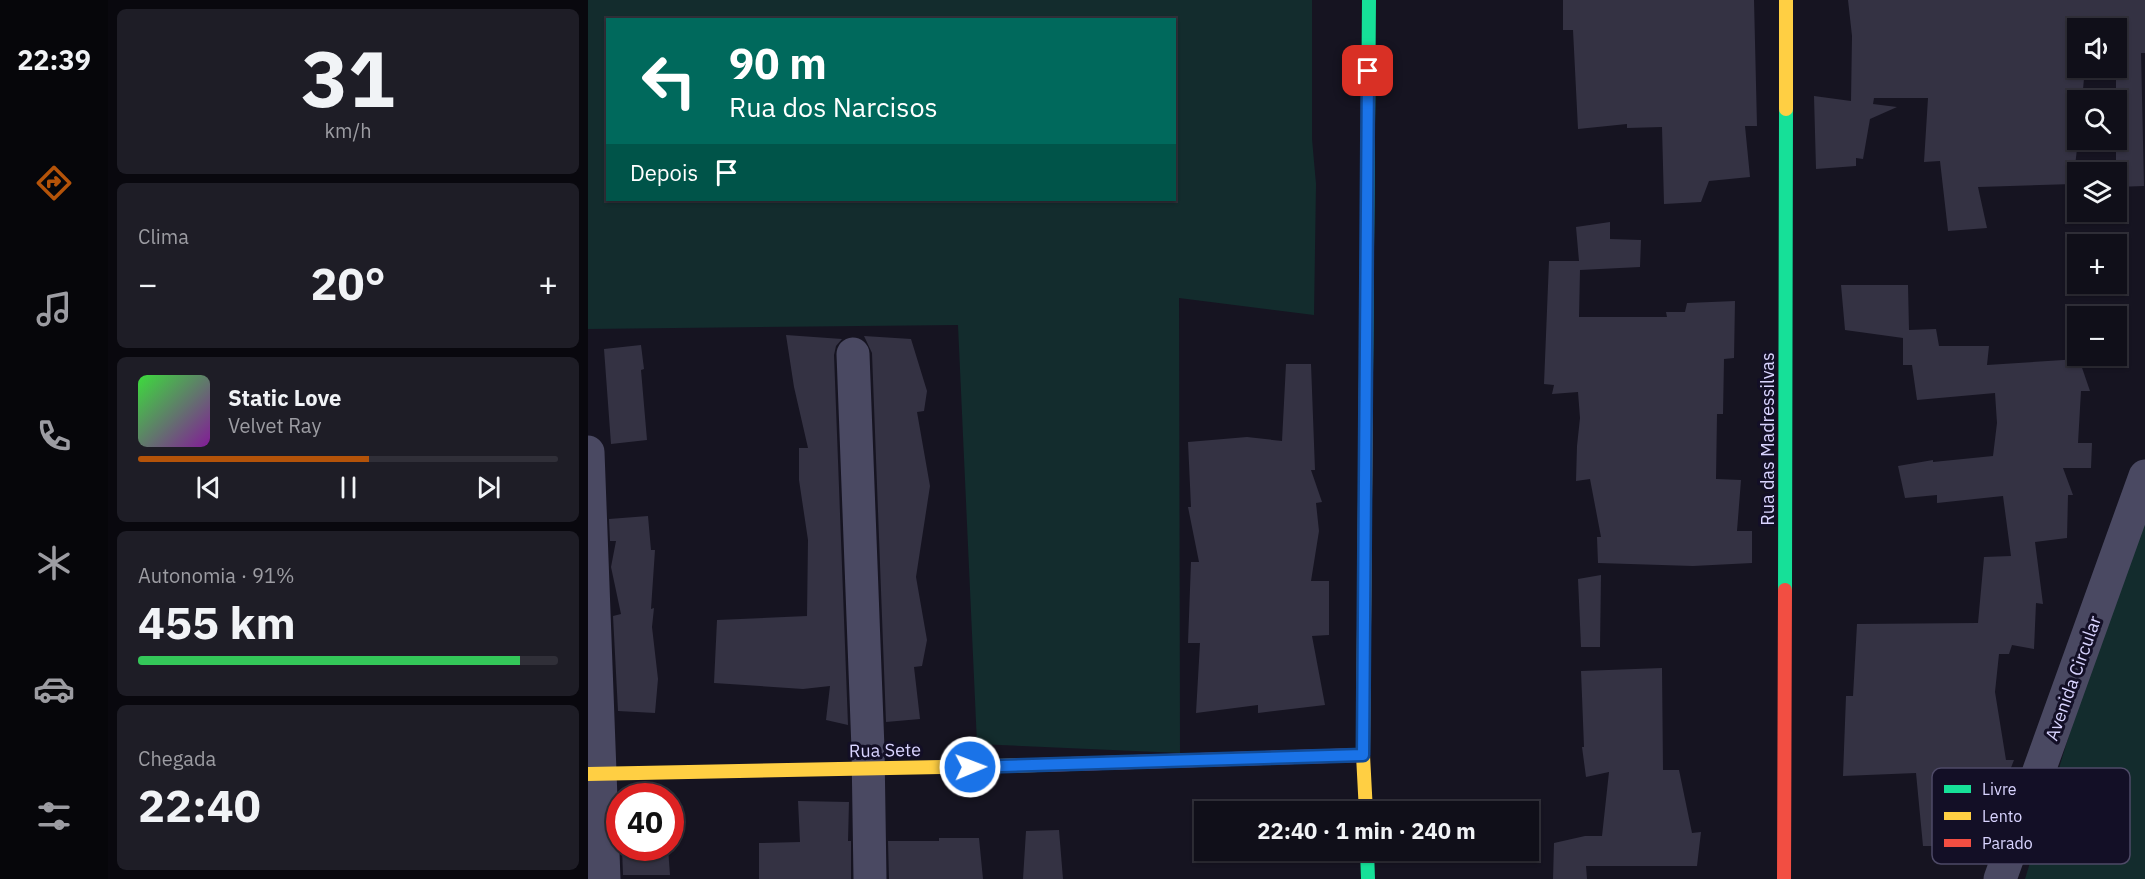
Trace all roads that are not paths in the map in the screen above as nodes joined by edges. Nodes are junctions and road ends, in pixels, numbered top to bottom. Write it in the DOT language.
graph roads {
  1 [pos="1369,0"];
  2 [pos="1786,0"];
  3 [pos="853,354"];
  4 [pos="588,452"];
  5 [pos="2145,476"];
  6 [pos="1363,755"];
  7 [pos="868,768"];
  8 [pos="2040,768"];
  9 [pos="595,774"];
  10 [pos="1365,801"];
  11 [pos="1367,861"];
  12 [pos="2005,864"];
  13 [pos="604,879"];
  14 [pos="870,879"];
  15 [pos="1368,879"];
  16 [pos="1784,879"];
  17 [pos="2000,879"];
  1 -- 6 [label="street"];
  2 -- 16 [label="street, Rua das Madressilvas"];
  3 -- 7 [label="street"];
  4 -- 9 [label="street"];
  5 -- 8 [label="street, Avenida Circular"];
  6 -- 7 [label="street, Rua Sete"];
  6 -- 10 [label="street"];
  7 -- 9 [label="street, Rua Sete"];
  7 -- 14 [label="street"];
  9 -- 13 [label="street"];
  11 -- 15 [label="street"];
  12 -- 17 [label="street, Avenida Circular"];
}
